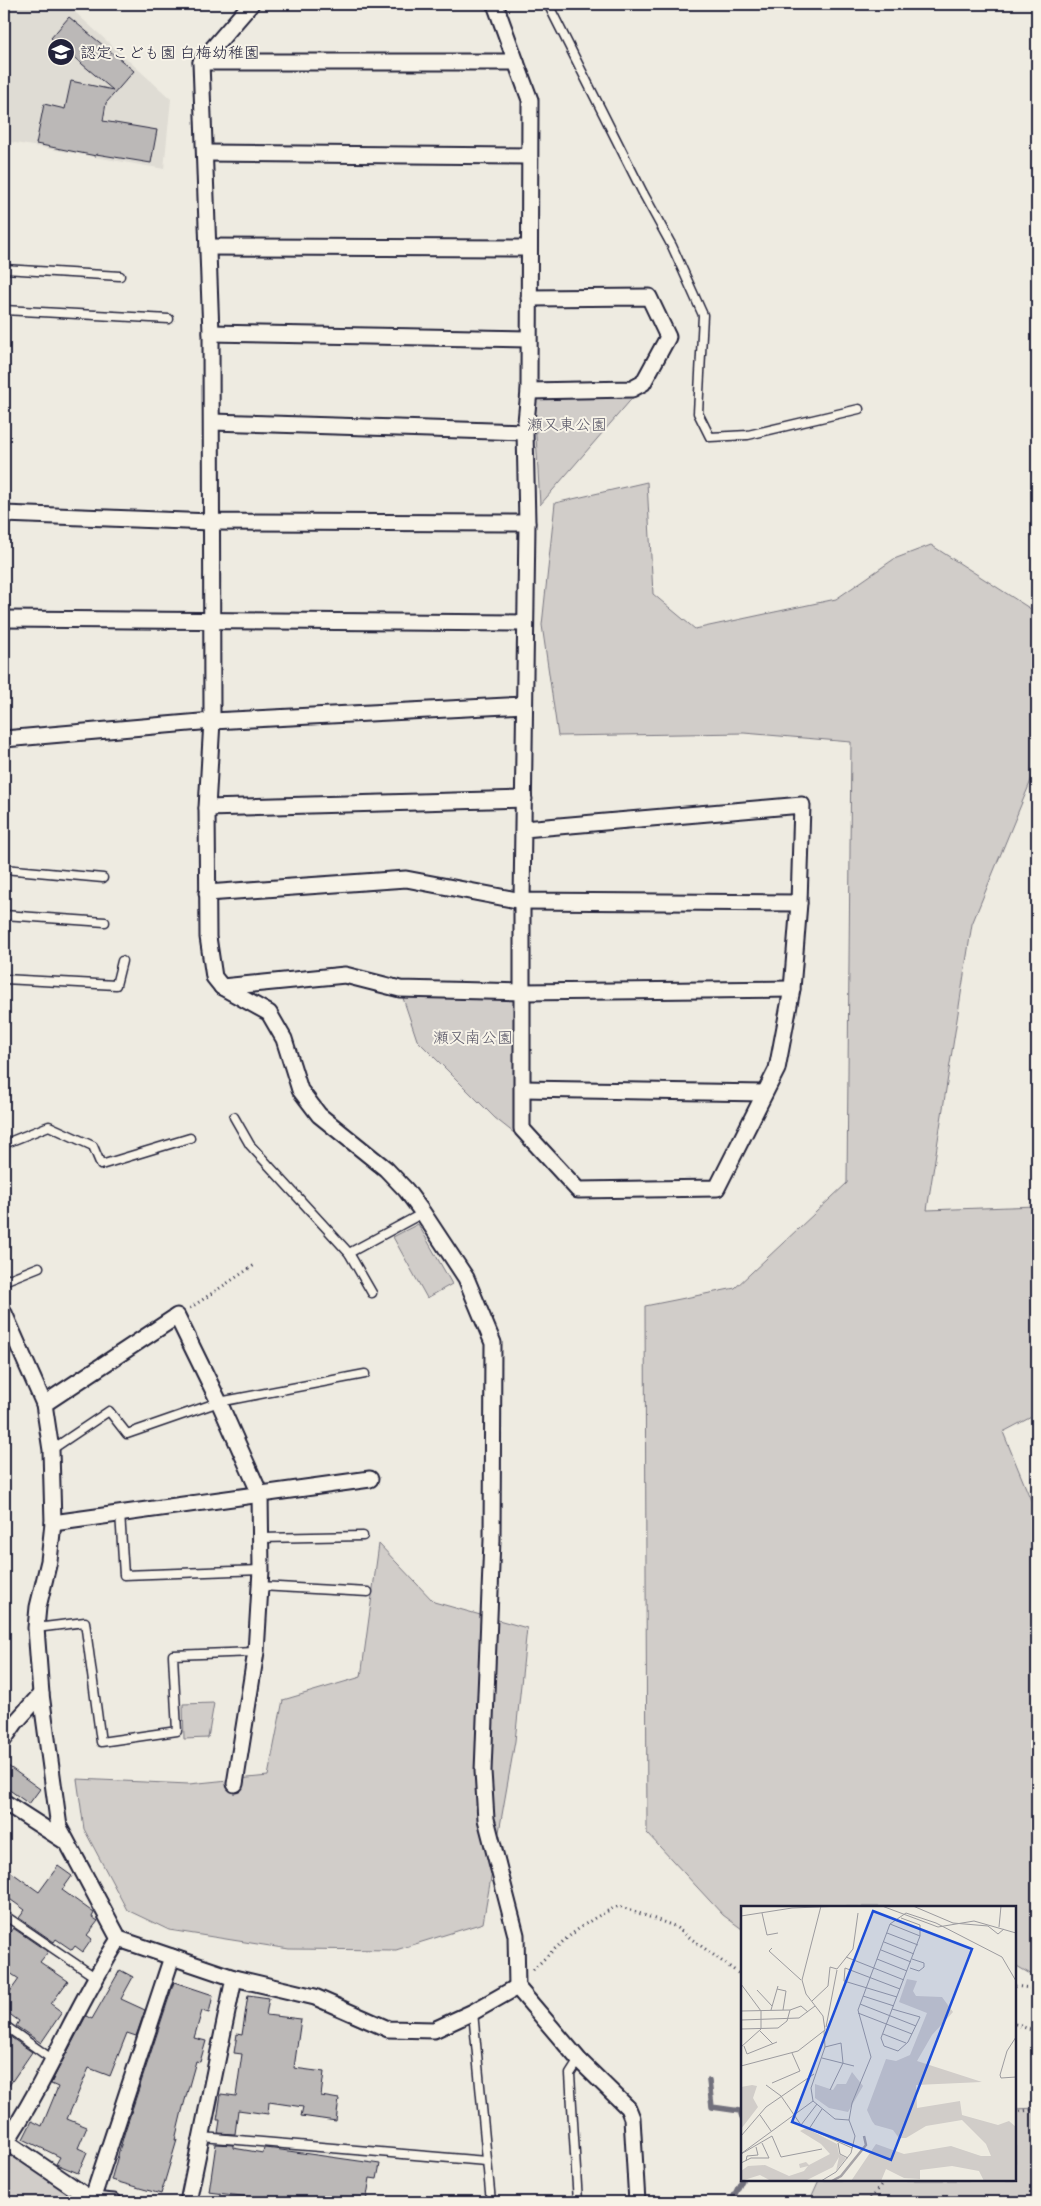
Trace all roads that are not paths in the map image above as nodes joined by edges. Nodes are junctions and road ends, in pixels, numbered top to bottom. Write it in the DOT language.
graph roads {
  1 [pos="251,4"];
  2 [pos="495,4"];
  3 [pos="548,4"];
  4 [pos="201,62"];
  5 [pos="516,62"];
  6 [pos="205,153"];
  7 [pos="528,156"];
  8 [pos="208,247"];
  9 [pos="529,248"];
  10 [pos="4,269"];
  11 [pos="120,276"];
  12 [pos="529,298"];
  13 [pos="4,310"];
  14 [pos="169,319"];
  15 [pos="211,333"];
  16 [pos="528,339"];
  17 [pos="529,391"];
  18 [pos="859,409"];
  19 [pos="212,422"];
  20 [pos="526,432"];
  21 [pos="4,514"];
  22 [pos="211,522"];
  23 [pos="528,523"];
  24 [pos="4,618"];
  25 [pos="212,620"];
  26 [pos="525,624"];
  27 [pos="524,705"];
  28 [pos="212,721"];
  29 [pos="4,739"];
  30 [pos="524,799"];
  31 [pos="207,808"];
  32 [pos="524,829"];
  33 [pos="4,869"];
  34 [pos="103,878"];
  35 [pos="207,893"];
  36 [pos="522,901"];
  37 [pos="799,903"];
  38 [pos="4,915"];
  39 [pos="105,922"];
  40 [pos="122,961"];
  41 [pos="4,979"];
  42 [pos="222,987"];
  43 [pos="792,989"];
  44 [pos="523,992"];
  45 [pos="523,1089"];
  46 [pos="764,1092"];
  47 [pos="234,1118"];
  48 [pos="190,1138"];
  49 [pos="4,1144"];
  50 [pos="423,1213"];
  51 [pos="349,1253"];
  52 [pos="39,1267"];
  53 [pos="4,1281"];
  54 [pos="372,1293"];
  55 [pos="4,1313"];
  56 [pos="365,1374"];
  57 [pos="219,1402"];
  58 [pos="44,1404"];
  59 [pos="52,1450"];
  60 [pos="370,1479"];
  61 [pos="260,1494"];
  62 [pos="120,1513"];
  63 [pos="53,1523"];
  64 [pos="364,1536"];
  65 [pos="261,1538"];
  66 [pos="261,1570"];
  67 [pos="260,1586"];
  68 [pos="368,1592"];
  69 [pos="36,1628"];
  70 [pos="256,1652"];
  71 [pos="41,1694"];
  72 [pos="4,1740"];
  73 [pos="235,1784"];
  74 [pos="4,1802"];
  75 [pos="67,1843"];
  76 [pos="4,1916"];
  77 [pos="119,1939"];
  78 [pos="172,1957"];
  79 [pos="95,1977"];
  80 [pos="234,1978"];
  81 [pos="517,1987"];
  82 [pos="474,2012"];
  83 [pos="4,2025"];
  84 [pos="53,2060"];
  85 [pos="579,2060"];
  86 [pos="202,2138"];
  87 [pos="5,2142"];
  88 [pos="486,2162"];
  89 [pos="92,2200"];
  90 [pos="114,2202"];
  91 [pos="188,2202"];
  92 [pos="491,2202"];
  93 [pos="578,2202"];
  94 [pos="636,2202"];
  1 -- 4 [label="street"];
  2 -- 5 [label="street"];
  3 -- 18 [label="lane"];
  4 -- 5 [label="street"];
  4 -- 6 [label="street"];
  5 -- 7 [label="street"];
  6 -- 7 [label="street"];
  6 -- 8 [label="street"];
  7 -- 9 [label="street"];
  8 -- 9 [label="street"];
  8 -- 15 [label="street"];
  9 -- 12 [label="street"];
  10 -- 11 [label="lane"];
  12 -- 16 [label="street"];
  12 -- 17 [label="street"];
  13 -- 14 [label="lane"];
  15 -- 16 [label="street"];
  15 -- 19 [label="street"];
  16 -- 17 [label="street"];
  17 -- 20 [label="street"];
  19 -- 20 [label="street"];
  19 -- 22 [label="street"];
  20 -- 23 [label="street"];
  21 -- 22 [label="street"];
  22 -- 23 [label="street"];
  22 -- 25 [label="street"];
  23 -- 26 [label="street"];
  24 -- 25 [label="street"];
  25 -- 26 [label="street"];
  25 -- 28 [label="street"];
  26 -- 27 [label="street"];
  27 -- 28 [label="street"];
  27 -- 30 [label="street"];
  28 -- 29 [label="street"];
  28 -- 31 [label="street"];
  30 -- 31 [label="street"];
  30 -- 32 [label="street"];
  31 -- 35 [label="street"];
  32 -- 36 [label="street"];
  32 -- 37 [label="street"];
  33 -- 34 [label="lane"];
  35 -- 36 [label="street"];
  35 -- 42 [label="street"];
  36 -- 37 [label="street"];
  36 -- 44 [label="street"];
  37 -- 43 [label="street"];
  38 -- 39 [label="lane"];
  40 -- 41 [label="lane"];
  42 -- 44 [label="street"];
  42 -- 50 [label="street"];
  43 -- 44 [label="street"];
  43 -- 46 [label="street"];
  44 -- 45 [label="street"];
  45 -- 46 [label="street"];
  45 -- 46 [label="street"];
  47 -- 51 [label="lane"];
  48 -- 49 [label="lane"];
  50 -- 51 [label="lane"];
  50 -- 81 [label="street"];
  51 -- 54 [label="lane"];
  52 -- 53 [label="lane"];
  55 -- 58 [label="street"];
  56 -- 57 [label="lane"];
  57 -- 58 [label="street"];
  57 -- 59 [label="lane"];
  57 -- 61 [label="street"];
  58 -- 59 [label="street"];
  59 -- 63 [label="street"];
  60 -- 61 [label="street"];
  61 -- 62 [label="street"];
  61 -- 65 [label="street"];
  62 -- 63 [label="street"];
  62 -- 66 [label="lane"];
  63 -- 69 [label="street"];
  64 -- 65 [label="lane"];
  65 -- 66 [label="street"];
  66 -- 67 [label="street"];
  67 -- 68 [label="lane"];
  67 -- 70 [label="street"];
  69 -- 70 [label="lane"];
  69 -- 71 [label="street"];
  70 -- 73 [label="street"];
  71 -- 72 [label="street"];
  71 -- 75 [label="street"];
  74 -- 75 [label="street"];
  75 -- 77 [label="street"];
  76 -- 79 [label="lane"];
  77 -- 78 [label="street"];
  77 -- 79 [label="street"];
  78 -- 80 [label="street"];
  78 -- 89 [label="street"];
  79 -- 84 [label="street"];
  80 -- 82 [label="street"];
  80 -- 86 [label="street"];
  81 -- 82 [label="street"];
  81 -- 85 [label="street"];
  82 -- 88 [label="lane"];
  83 -- 84 [label="lane"];
  84 -- 87 [label="street"];
  85 -- 93 [label="lane"];
  85 -- 94 [label="street"];
  86 -- 88 [label="lane"];
  86 -- 91 [label="street"];
  87 -- 89 [label="street"];
  88 -- 92 [label="lane"];
  89 -- 90 [label="street"];
}
